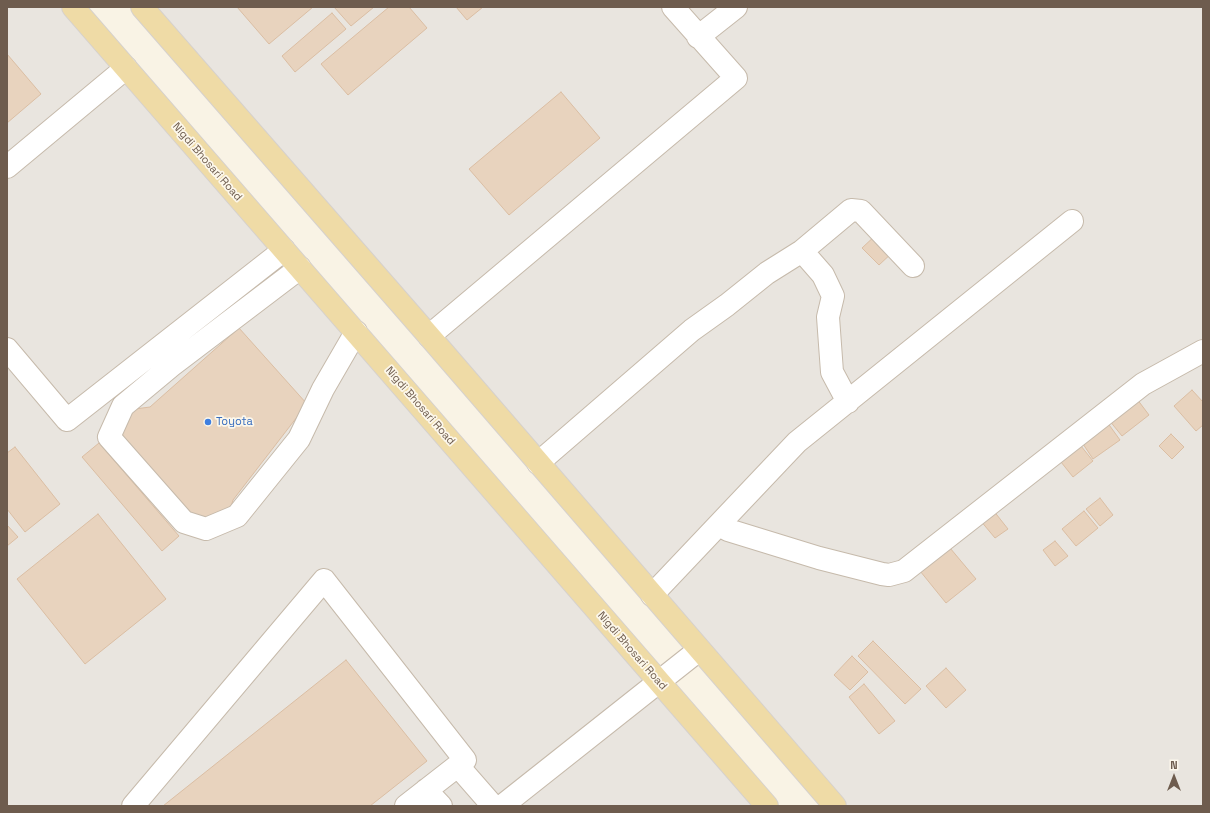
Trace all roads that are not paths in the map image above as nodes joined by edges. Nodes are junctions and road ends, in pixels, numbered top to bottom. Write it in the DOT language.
graph roads {
  1 [pos="73,7"];
  2 [pos="142,7"];
  3 [pos="673,7"];
  4 [pos="736,7"];
  5 [pos="698,36"];
  6 [pos="126,68"];
  7 [pos="7,167"];
  8 [pos="1072,221"];
  9 [pos="284,250"];
  10 [pos="802,251"];
  11 [pos="913,266"];
  12 [pos="300,268"];
  13 [pos="356,332"];
  14 [pos="429,336"];
  15 [pos="7,349"];
  16 [pos="1203,351"];
  17 [pos="848,402"];
  18 [pos="538,463"];
  19 [pos="719,525"];
  20 [pos="652,595"];
  21 [pos="699,650"];
  22 [pos="659,682"];
  23 [pos="458,766"];
  24 [pos="426,790"];
  25 [pos="133,806"];
  26 [pos="406,806"];
  27 [pos="441,806"];
  28 [pos="493,806"];
  29 [pos="502,806"];
  30 [pos="767,806"];
  31 [pos="835,806"];
  1 -- 6 [label="main road, Nigdi Bhosari Road"];
  2 -- 14 [label="main road"];
  3 -- 5 [label="street"];
  4 -- 5 [label="street"];
  5 -- 14 [label="street"];
  6 -- 7 [label="street"];
  6 -- 9 [label="main road, Nigdi Bhosari Road"];
  8 -- 17 [label="street"];
  9 -- 12 [label="main road, Nigdi Bhosari Road"];
  9 -- 15 [label="street"];
  10 -- 11 [label="street"];
  10 -- 17 [label="street"];
  10 -- 18 [label="street"];
  12 -- 13 [label="main road, Nigdi Bhosari Road"];
  12 -- 13 [label="street"];
  13 -- 22 [label="main road, Nigdi Bhosari Road"];
  14 -- 18 [label="main road"];
  16 -- 19 [label="street"];
  17 -- 19 [label="street"];
  18 -- 20 [label="main road"];
  19 -- 20 [label="street"];
  20 -- 21 [label="main road"];
  21 -- 22 [label="street"];
  21 -- 31 [label="main road"];
  22 -- 29 [label="street"];
  22 -- 30 [label="main road, Nigdi Bhosari Road"];
  23 -- 24 [label="street"];
  23 -- 25 [label="street"];
  23 -- 28 [label="street"];
  24 -- 26 [label="street"];
  24 -- 27 [label="street"];
}
